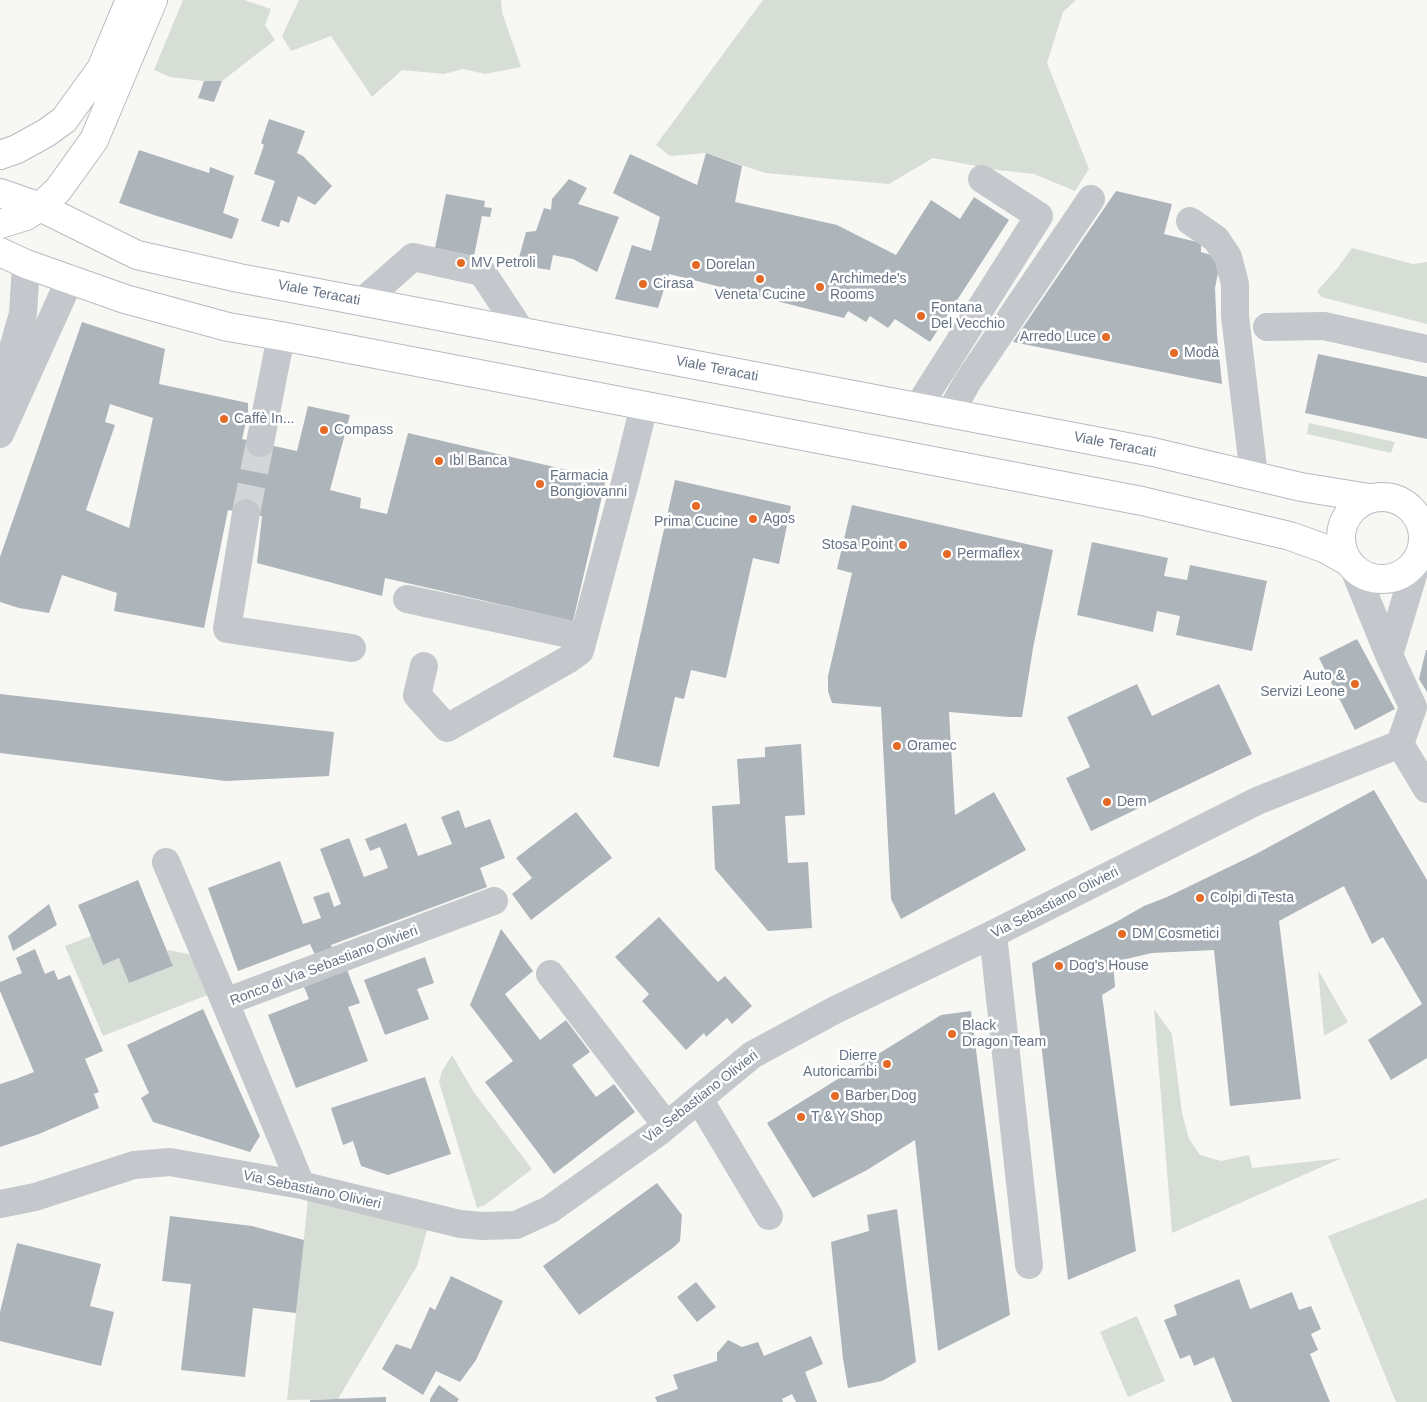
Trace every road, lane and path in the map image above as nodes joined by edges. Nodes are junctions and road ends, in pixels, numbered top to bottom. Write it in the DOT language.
graph roads {
  1 [pos="130,0"];
  2 [pos="153,0"];
  3 [pos="94,140"];
  4 [pos="0,155"];
  5 [pos="982,179"];
  6 [pos="0,193"];
  7 [pos="1091,198"];
  8 [pos="40,207"];
  9 [pos="1190,221"];
  10 [pos="71,222"];
  11 [pos="0,224"];
  12 [pos="0,252"];
  13 [pos="26,264"];
  14 [pos="70,279"];
  15 [pos="364,302"];
  16 [pos="1267,327"];
  17 [pos="521,331"];
  18 [pos="281,336"];
  19 [pos="1427,349"];
  20 [pos="0,393"];
  21 [pos="644,406"];
  22 [pos="918,407"];
  23 [pos="950,413"];
  24 [pos="0,434"];
  25 [pos="260,443"];
  26 [pos="1254,476"];
  27 [pos="1369,498"];
  28 [pos="1419,512"];
  29 [pos="246,513"];
  30 [pos="1350,565"];
  31 [pos="1415,571"];
  32 [pos="407,599"];
  33 [pos="583,637"];
  34 [pos="352,648"];
  35 [pos="1389,655"];
  36 [pos="424,666"];
  37 [pos="1400,744"];
  38 [pos="1427,789"];
  39 [pos="166,862"];
  40 [pos="494,901"];
  41 [pos="993,934"];
  42 [pos="550,974"];
  43 [pos="225,1002"];
  44 [pos="699,1099"];
  45 [pos="666,1125"];
  46 [pos="301,1184"];
  47 [pos="0,1204"];
  48 [pos="769,1216"];
  49 [pos="1029,1265"];
  1 -- 4 [label="main road"];
  2 -- 3 [label="main road"];
  3 -- 8 [label="main road"];
  3 -- 10 [label="main road"];
  5 -- 22 [label="street"];
  6 -- 8 [label="main road, Viale Teracati"];
  7 -- 23 [label="street"];
  8 -- 10 [label="main road, Viale Teracati"];
  8 -- 11 [label="main road"];
  9 -- 26 [label="street"];
  10 -- 15 [label="main road, Viale Teracati"];
  12 -- 13 [label="main road"];
  13 -- 14 [label="main road"];
  13 -- 20 [label="street"];
  14 -- 18 [label="main road"];
  14 -- 24 [label="street"];
  15 -- 17 [label="main road, Viale Teracati"];
  15 -- 17 [label="street"];
  16 -- 19 [label="street"];
  17 -- 22 [label="main road, Viale Teracati"];
  18 -- 21 [label="main road"];
  18 -- 25 [label="street"];
  21 -- 30 [label="main road"];
  21 -- 33 [label="street"];
  22 -- 23 [label="main road, Viale Teracati"];
  23 -- 26 [label="main road, Viale Teracati"];
  26 -- 27 [label="main road, Viale Teracati"];
  27 -- 28 [label="main road"];
  27 -- 30 [label="main road"];
  28 -- 31 [label="main road"];
  29 -- 34 [label="street"];
  30 -- 31 [label="main road"];
  30 -- 35 [label="street"];
  31 -- 35 [label="street"];
  32 -- 33 [label="street"];
  33 -- 36 [label="street"];
  35 -- 37 [label="street"];
  37 -- 38 [label="street"];
  37 -- 41 [label="street, Via Sebastiano Olivieri"];
  39 -- 43 [label="street"];
  40 -- 43 [label="street, Ronco di Via Sebastiano Olivieri"];
  41 -- 44 [label="street, Via Sebastiano Olivieri"];
  41 -- 49 [label="street"];
  42 -- 45 [label="street"];
  43 -- 46 [label="street, Ronco di Via Sebastiano Olivieri"];
  44 -- 45 [label="street, Via Sebastiano Olivieri"];
  44 -- 48 [label="street"];
  45 -- 46 [label="street, Via Sebastiano Olivieri"];
  46 -- 47 [label="street, Via Sebastiano Olivieri"];
}
